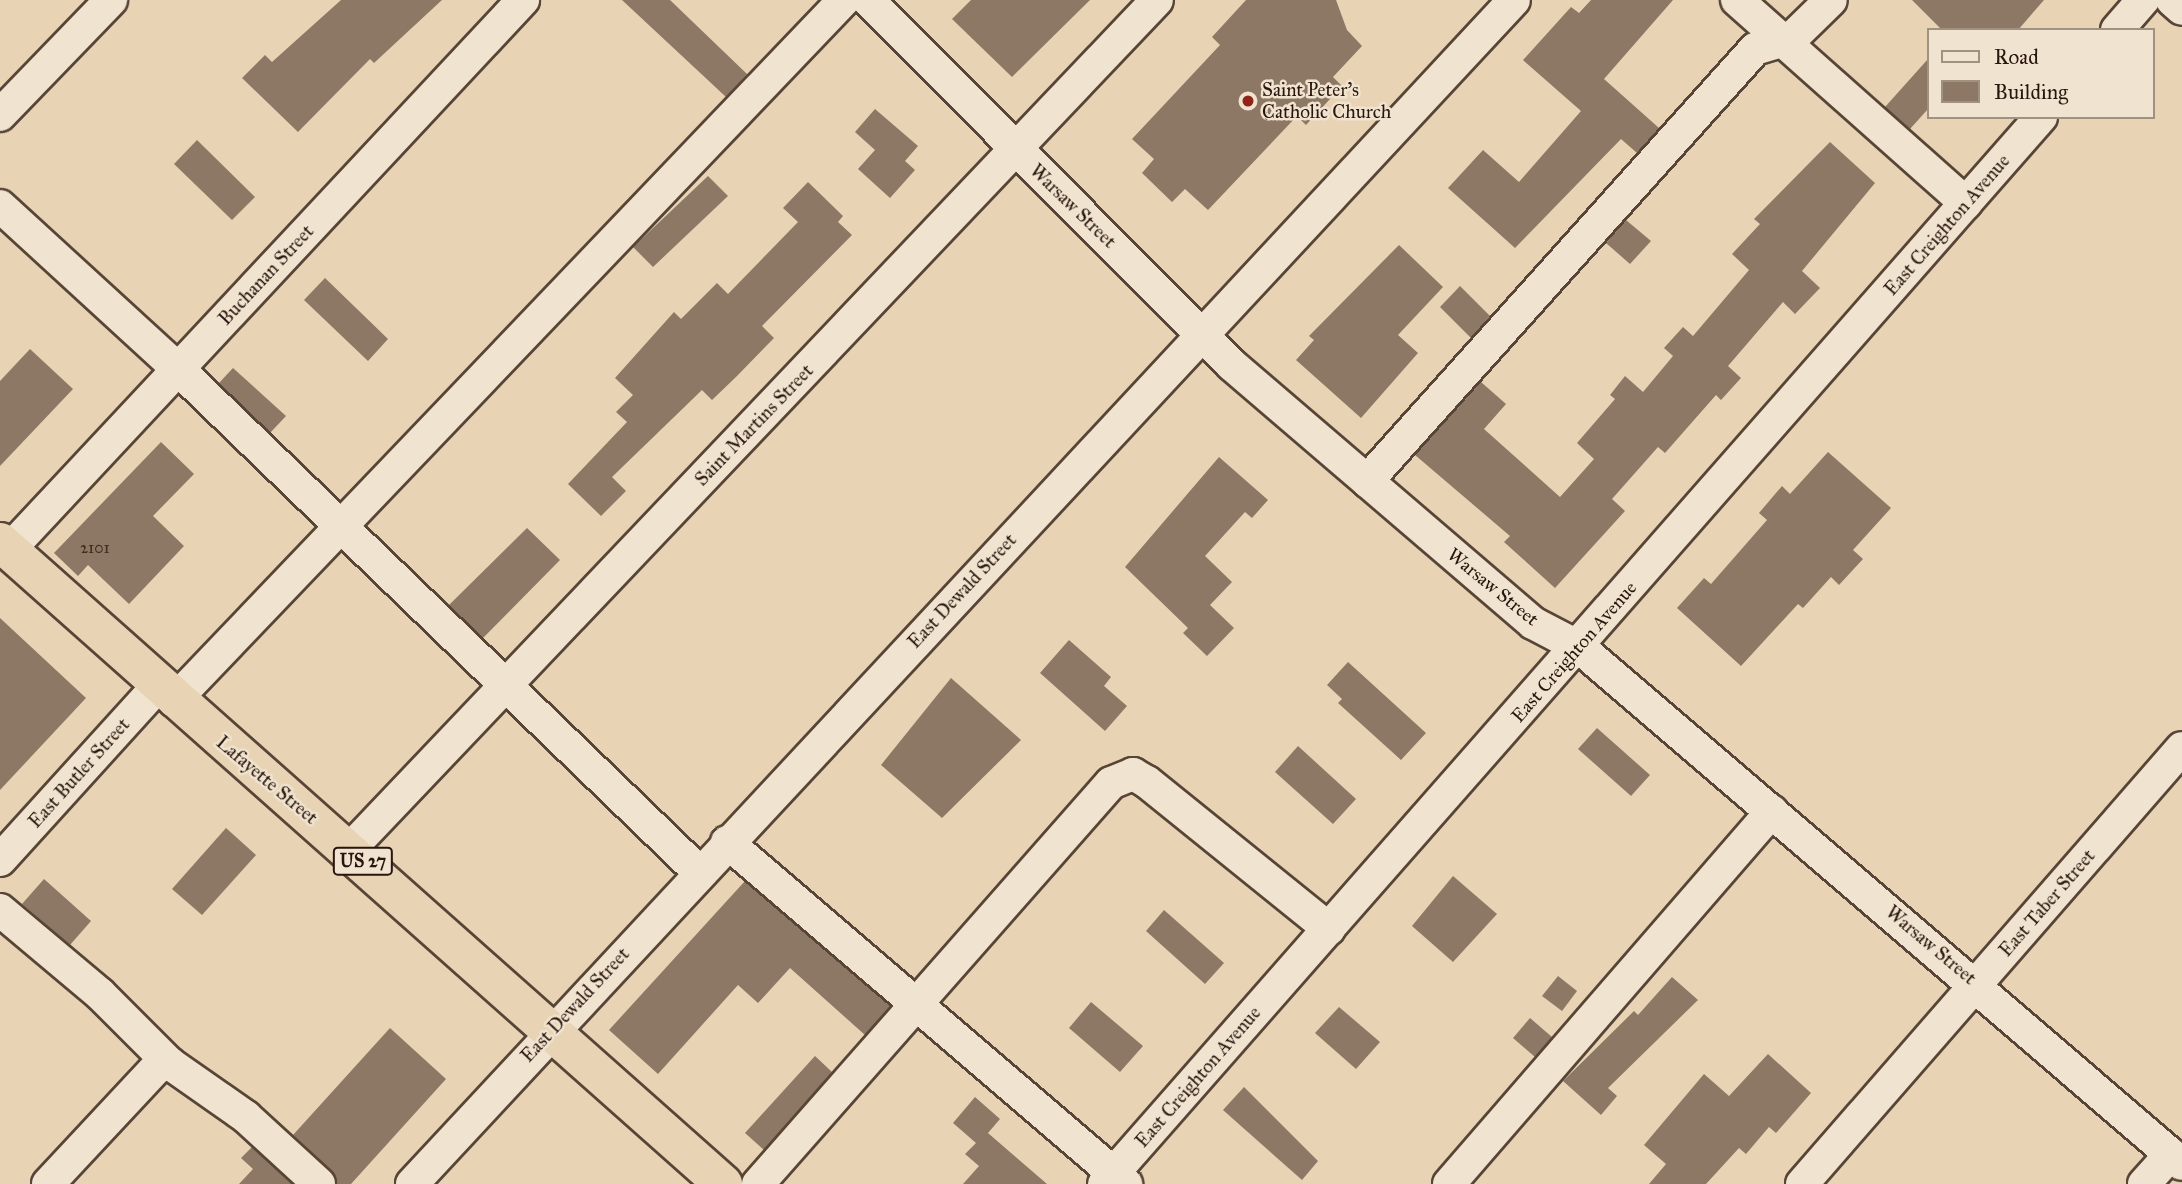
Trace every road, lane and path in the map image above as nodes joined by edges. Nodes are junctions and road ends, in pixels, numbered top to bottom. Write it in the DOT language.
graph roads {
  1 [pos="111,0"];
  2 [pos="523,0"];
  3 [pos="844,0"];
  4 [pos="868,0"];
  5 [pos="1157,0"];
  6 [pos="1514,0"];
  7 [pos="1737,0"];
  8 [pos="1832,0"];
  9 [pos="2143,0"];
  10 [pos="2172,0"];
  11 [pos="2182,9"];
  12 [pos="2119,28"];
  13 [pos="1783,41"];
  14 [pos="0,115"];
  15 [pos="2039,119"];
  16 [pos="1016,151"];
  17 [pos="1966,203"];
  18 [pos="0,206"];
  19 [pos="1202,334"];
  20 [pos="178,369"];
  21 [pos="1367,481"];
  22 [pos="341,525"];
  23 [pos="5,546"];
  24 [pos="1579,647"];
  25 [pos="505,687"];
  26 [pos="166,694"];
  27 [pos="2182,748"];
  28 [pos="1772,811"];
  29 [pos="727,842"];
  30 [pos="350,849"];
  31 [pos="0,860"];
  32 [pos="699,872"];
  33 [pos="0,910"];
  34 [pos="1329,929"];
  35 [pos="1976,984"];
  36 [pos="918,1005"];
  37 [pos="550,1031"];
  38 [pos="169,1063"];
  39 [pos="2176,1159"];
  40 [pos="1114,1180"];
  41 [pos="48,1184"];
  42 [pos="318,1184"];
  43 [pos="412,1184"];
  44 [pos="723,1184"];
  45 [pos="758,1184"];
  46 [pos="1449,1184"];
  47 [pos="1802,1184"];
  48 [pos="2144,1184"];
  1 -- 14 [label="street"];
  2 -- 20 [label="street, Buchanan Street"];
  3 -- 22 [label="street, East Butler Street"];
  4 -- 16 [label="street, Warsaw Street"];
  5 -- 16 [label="street, Saint Martins Street"];
  6 -- 19 [label="street, East Dewald Street"];
  7 -- 13 [label="street"];
  8 -- 13 [label="street"];
  9 -- 12 [label="street"];
  10 -- 11 [label="street"];
  13 -- 17 [label="street"];
  13 -- 21 [label="street"];
  15 -- 17 [label="street, East Creighton Avenue"];
  16 -- 19 [label="street, Warsaw Street"];
  16 -- 25 [label="street, Saint Martins Street"];
  17 -- 24 [label="street, East Creighton Avenue"];
  18 -- 20 [label="street"];
  19 -- 21 [label="street, Warsaw Street"];
  19 -- 29 [label="street, East Dewald Street"];
  20 -- 22 [label="street"];
  20 -- 23 [label="street, Buchanan Street"];
  21 -- 24 [label="street, Warsaw Street"];
  22 -- 25 [label="street"];
  22 -- 26 [label="street, East Butler Street"];
  23 -- 26 [label="highway, Lafayette Street / US 27"];
  24 -- 28 [label="street, Warsaw Street"];
  24 -- 34 [label="street, East Creighton Avenue"];
  25 -- 30 [label="street, Saint Martins Street"];
  25 -- 32 [label="street"];
  26 -- 30 [label="highway, Lafayette Street / US 27"];
  26 -- 31 [label="street, East Butler Street"];
  27 -- 35 [label="street, East Taber Street"];
  28 -- 35 [label="street, Warsaw Street"];
  28 -- 46 [label="street"];
  29 -- 32 [label="street, East Dewald Street"];
  29 -- 36 [label="street"];
  30 -- 37 [label="highway, Lafayette Street / US 27"];
  32 -- 37 [label="street, East Dewald Street"];
  33 -- 38 [label="street"];
  34 -- 36 [label="street"];
  34 -- 40 [label="street, East Creighton Avenue"];
  35 -- 39 [label="street, Warsaw Street"];
  35 -- 47 [label="street, East Taber Street"];
  36 -- 40 [label="street"];
  36 -- 45 [label="street"];
  37 -- 43 [label="street, East Dewald Street"];
  37 -- 44 [label="highway, Lafayette Street / US 27"];
  38 -- 41 [label="street"];
  38 -- 42 [label="street"];
  39 -- 48 [label="street"];
}
